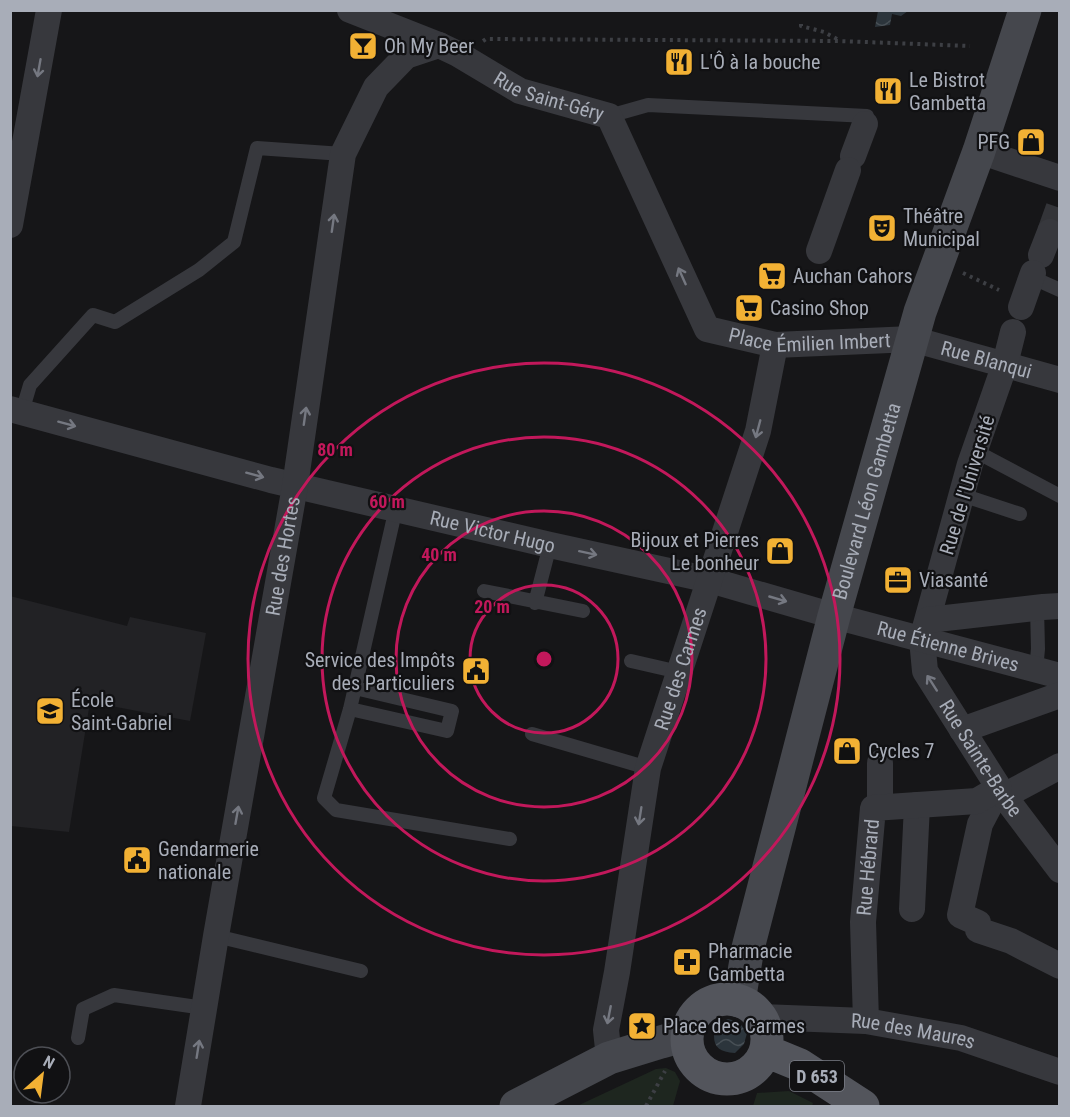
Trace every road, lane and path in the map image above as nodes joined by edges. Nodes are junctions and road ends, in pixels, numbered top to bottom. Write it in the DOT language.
graph roads {
  1 [pos="49,10"];
  2 [pos="350,10"];
  3 [pos="1025,10"];
  4 [pos="801,24"];
  5 [pos="839,40"];
  6 [pos="969,46"];
  7 [pos="448,49"];
  8 [pos="609,116"];
  9 [pos="866,120"];
  10 [pos="979,151"];
  11 [pos="343,154"];
  12 [pos="1059,178"];
  13 [pos="10,225"];
  14 [pos="819,251"];
  15 [pos="1039,259"];
  16 [pos="938,262"];
  17 [pos="999,290"];
  18 [pos="1059,290"];
  19 [pos="1021,307"];
  20 [pos="1013,332"];
  21 [pos="912,339"];
  22 [pos="776,345"];
  23 [pos="1005,364"];
  24 [pos="1059,380"];
  25 [pos="16,411"];
  26 [pos="975,451"];
  27 [pos="295,486"];
  28 [pos="962,495"];
  29 [pos="1059,496"];
  30 [pos="396,508"];
  31 [pos="1020,514"];
  32 [pos="550,545"];
  33 [pos="710,580"];
  34 [pos="484,591"];
  35 [pos="535,603"];
  36 [pos="1048,607"];
  37 [pos="583,611"];
  38 [pos="834,616"];
  39 [pos="925,630"];
  40 [pos="630,661"];
  41 [pos="679,672"];
  42 [pos="1048,673"];
  43 [pos="355,688"];
  44 [pos="1059,695"];
  45 [pos="351,709"];
  46 [pos="962,730"];
  47 [pos="532,734"];
  48 [pos="880,763"];
  49 [pos="1059,766"];
  50 [pos="648,768"];
  51 [pos="1002,792"];
  52 [pos="917,805"];
  53 [pos="880,808"];
  54 [pos="510,839"];
  55 [pos="1059,870"];
  56 [pos="912,909"];
  57 [pos="216,936"];
  58 [pos="1059,966"];
  59 [pos="361,971"];
  60 [pos="204,1008"];
  61 [pos="750,1009"];
  62 [pos="866,1021"];
  63 [pos="78,1038"];
  64 [pos="686,1038"];
  65 [pos="766,1051"];
  66 [pos="609,1058"];
  67 [pos="1059,1072"];
  68 [pos="712,1093"];
  69 [pos="188,1107"];
  70 [pos="516,1107"];
  71 [pos="863,1107"];
  1 -- 13 [label="street, one-way"];
  2 -- 7 [label="street, Rue Saint-Géry"];
  3 -- 10 [label="main road, Boulevard Léon Gambetta"];
  4 -- 5 [label="path"];
  5 -- 6 [label="path"];
  5 -- 7 [label="path"];
  7 -- 8 [label="street, Rue Saint-Géry"];
  7 -- 11 [label="street, Rue des Hortes"];
  8 -- 9 [label="lane, Rue Saint-Géry"];
  22 -- 8 [label="street, Place Émilien Imbert, one-way"];
  9 -- 14 [label="street"];
  10 -- 12 [label="street"];
  10 -- 16 [label="main road, Boulevard Léon Gambetta"];
  11 -- 25 [label="lane"];
  27 -- 11 [label="street, Rue des Hortes, one-way"];
  15 -- 18 [label="lane"];
  15 -- 19 [label="street"];
  16 -- 17 [label="path"];
  16 -- 21 [label="main road, Boulevard Léon Gambetta"];
  20 -- 23 [label="street, Rue de l'Université"];
  21 -- 22 [label="street, Place Émilien Imbert"];
  21 -- 23 [label="street, Rue Blanqui"];
  21 -- 38 [label="main road, Boulevard Léon Gambetta"];
  22 -- 33 [label="street, Rue des Carmes, one-way"];
  23 -- 24 [label="street, Rue Blanqui"];
  23 -- 26 [label="street, Rue de l'Université"];
  25 -- 27 [label="street, Rue Victor Hugo, one-way"];
  26 -- 28 [label="street, Rue de l'Université"];
  26 -- 29 [label="lane"];
  27 -- 30 [label="street, Rue Victor Hugo"];
  57 -- 27 [label="street, Rue des Hortes, one-way"];
  28 -- 31 [label="lane"];
  28 -- 39 [label="street, Rue de l'Université"];
  30 -- 32 [label="street, Rue Victor Hugo"];
  30 -- 43 [label="lane"];
  32 -- 33 [label="street, Rue Victor Hugo, one-way"];
  32 -- 35 [label="lane"];
  33 -- 38 [label="street, Rue Victor Hugo, one-way"];
  33 -- 41 [label="street, Rue des Carmes"];
  34 -- 35 [label="lane"];
  35 -- 37 [label="lane"];
  36 -- 39 [label="street"];
  36 -- 42 [label="lane"];
  38 -- 39 [label="street, Rue Étienne Brives"];
  38 -- 61 [label="main road, Boulevard Léon Gambetta"];
  39 -- 42 [label="street, Rue Étienne Brives"];
  46 -- 39 [label="street, Rue Sainte-Barbe, one-way"];
  40 -- 41 [label="lane"];
  41 -- 50 [label="street, Rue des Carmes"];
  43 -- 45 [label="lane"];
  43 -- 45 [label="lane"];
  44 -- 46 [label="street"];
  45 -- 54 [label="lane"];
  46 -- 51 [label="street, Rue Sainte-Barbe"];
  47 -- 50 [label="lane"];
  48 -- 53 [label="street"];
  49 -- 51 [label="street, Rue Hébrard"];
  50 -- 66 [label="street, Rue des Carmes, one-way"];
  51 -- 52 [label="street, Rue Hébrard"];
  51 -- 55 [label="street, Rue Sainte-Barbe"];
  51 -- 58 [label="street"];
  52 -- 53 [label="street, Rue Hébrard"];
  52 -- 56 [label="street"];
  53 -- 62 [label="street, Rue Hébrard"];
  57 -- 59 [label="lane"];
  57 -- 60 [label="street, Rue des Hortes"];
  60 -- 63 [label="lane"];
  69 -- 60 [label="street, Rue des Hortes, one-way"];
  61 -- 62 [label="street, Rue des Maures"];
  61 -- 64 [label="main road"];
  61 -- 65 [label="main road"];
  62 -- 67 [label="street, Rue des Maures"];
  64 -- 66 [label="main road"];
  64 -- 68 [label="main road"];
  65 -- 68 [label="main road"];
  65 -- 71 [label="main road, D 653"];
  66 -- 70 [label="main road"];
}
